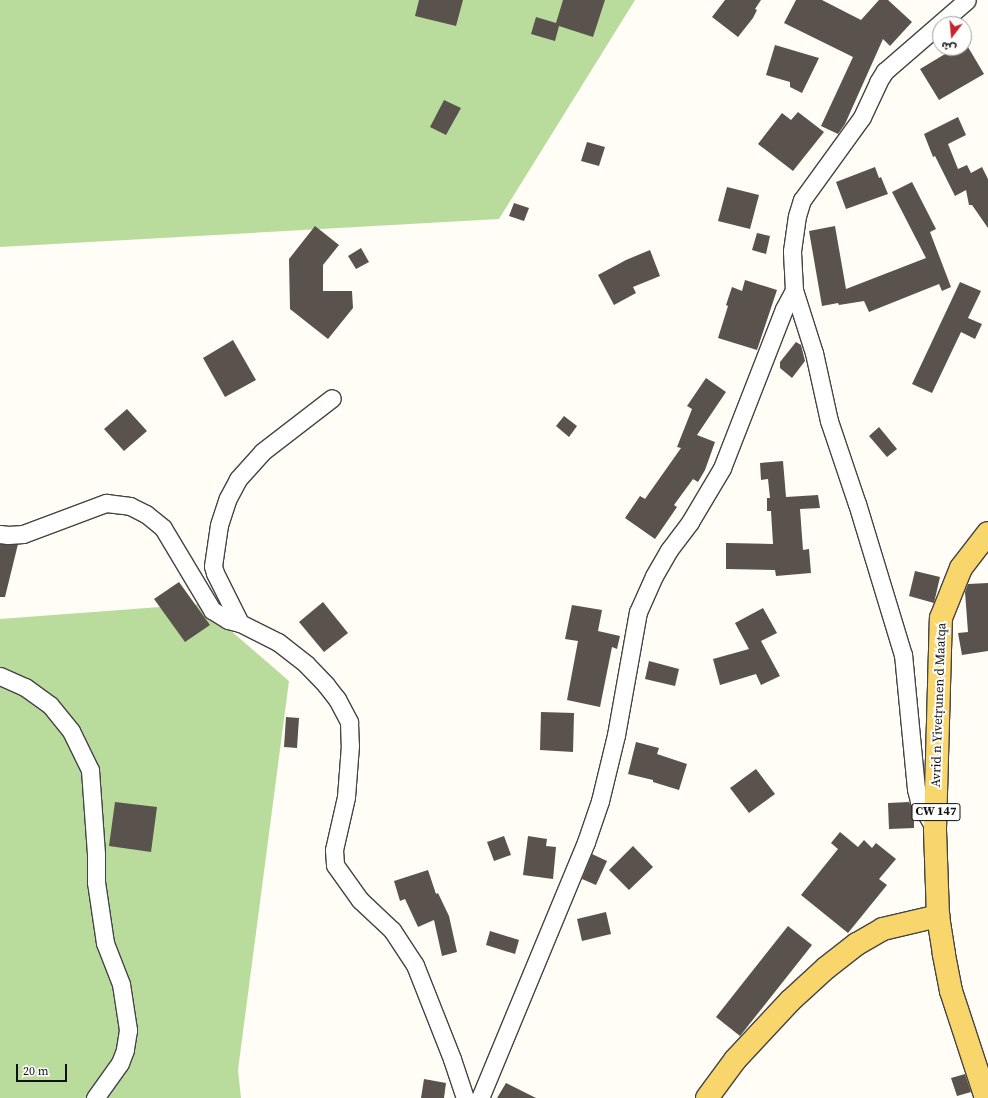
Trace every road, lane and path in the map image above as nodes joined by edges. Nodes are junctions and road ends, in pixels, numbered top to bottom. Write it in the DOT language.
graph roads {
  1 [pos="967,0"];
  2 [pos="794,290"];
  3 [pos="332,398"];
  4 [pos="988,533"];
  5 [pos="0,534"];
  6 [pos="240,623"];
  7 [pos="0,676"];
  8 [pos="935,829"];
  9 [pos="938,916"];
  10 [pos="95,1098"];
  11 [pos="465,1098"];
  12 [pos="480,1098"];
  13 [pos="707,1098"];
  14 [pos="986,1098"];
  1 -- 2 [label="street"];
  2 -- 8 [label="street"];
  2 -- 12 [label="street"];
  3 -- 6 [label="street"];
  4 -- 8 [label="main road, Avrid n Yivetṛunen d Maatqa / CW 147"];
  5 -- 6 [label="street"];
  6 -- 11 [label="street"];
  7 -- 10 [label="street"];
  8 -- 9 [label="main road, Avrid n Yivetṛunen d Maatqa / CW 147"];
  9 -- 13 [label="main road"];
  9 -- 14 [label="main road, Avrid n Yivetṛunen d Maatqa / CW 147"];
}
